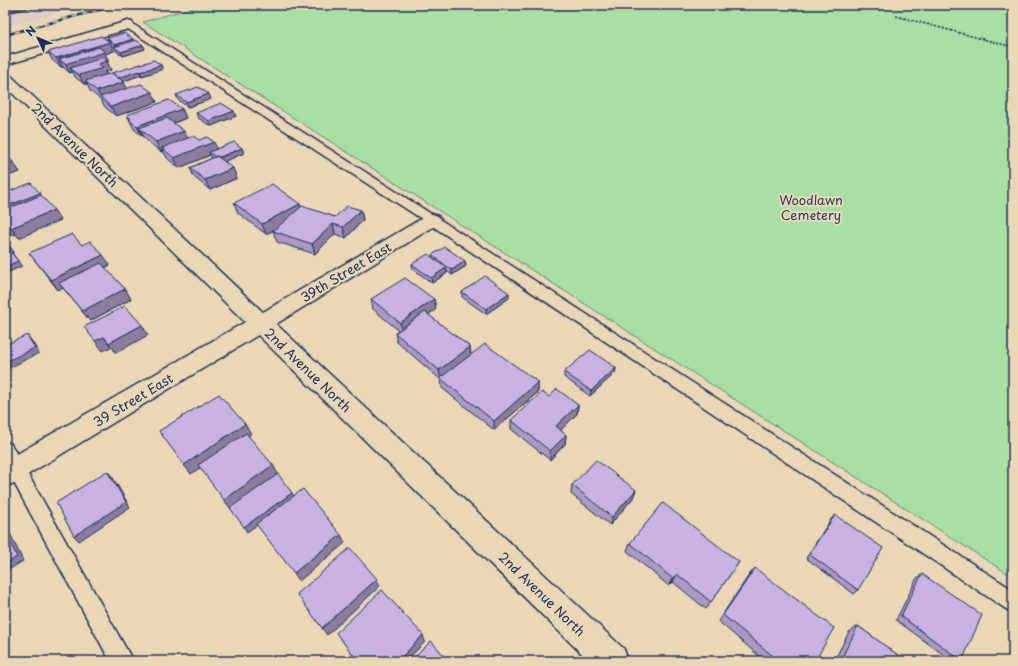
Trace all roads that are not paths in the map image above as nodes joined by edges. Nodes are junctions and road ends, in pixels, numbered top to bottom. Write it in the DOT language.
graph roads {
  1 [pos="128,25"];
  2 [pos="5,61"];
  3 [pos="5,78"];
  4 [pos="432,220"];
  5 [pos="260,324"];
  6 [pos="9,464"];
  7 [pos="1013,602"];
  8 [pos="122,661"];
  9 [pos="612,661"];
  1 -- 2 [label="street"];
  1 -- 4 [label="lane"];
  3 -- 5 [label="street, 2nd Avenue North"];
  4 -- 5 [label="street, 39th Street East"];
  4 -- 7 [label="lane"];
  5 -- 6 [label="street, 39 Street East"];
  5 -- 9 [label="street, 2nd Avenue North"];
  6 -- 8 [label="lane"];
}
